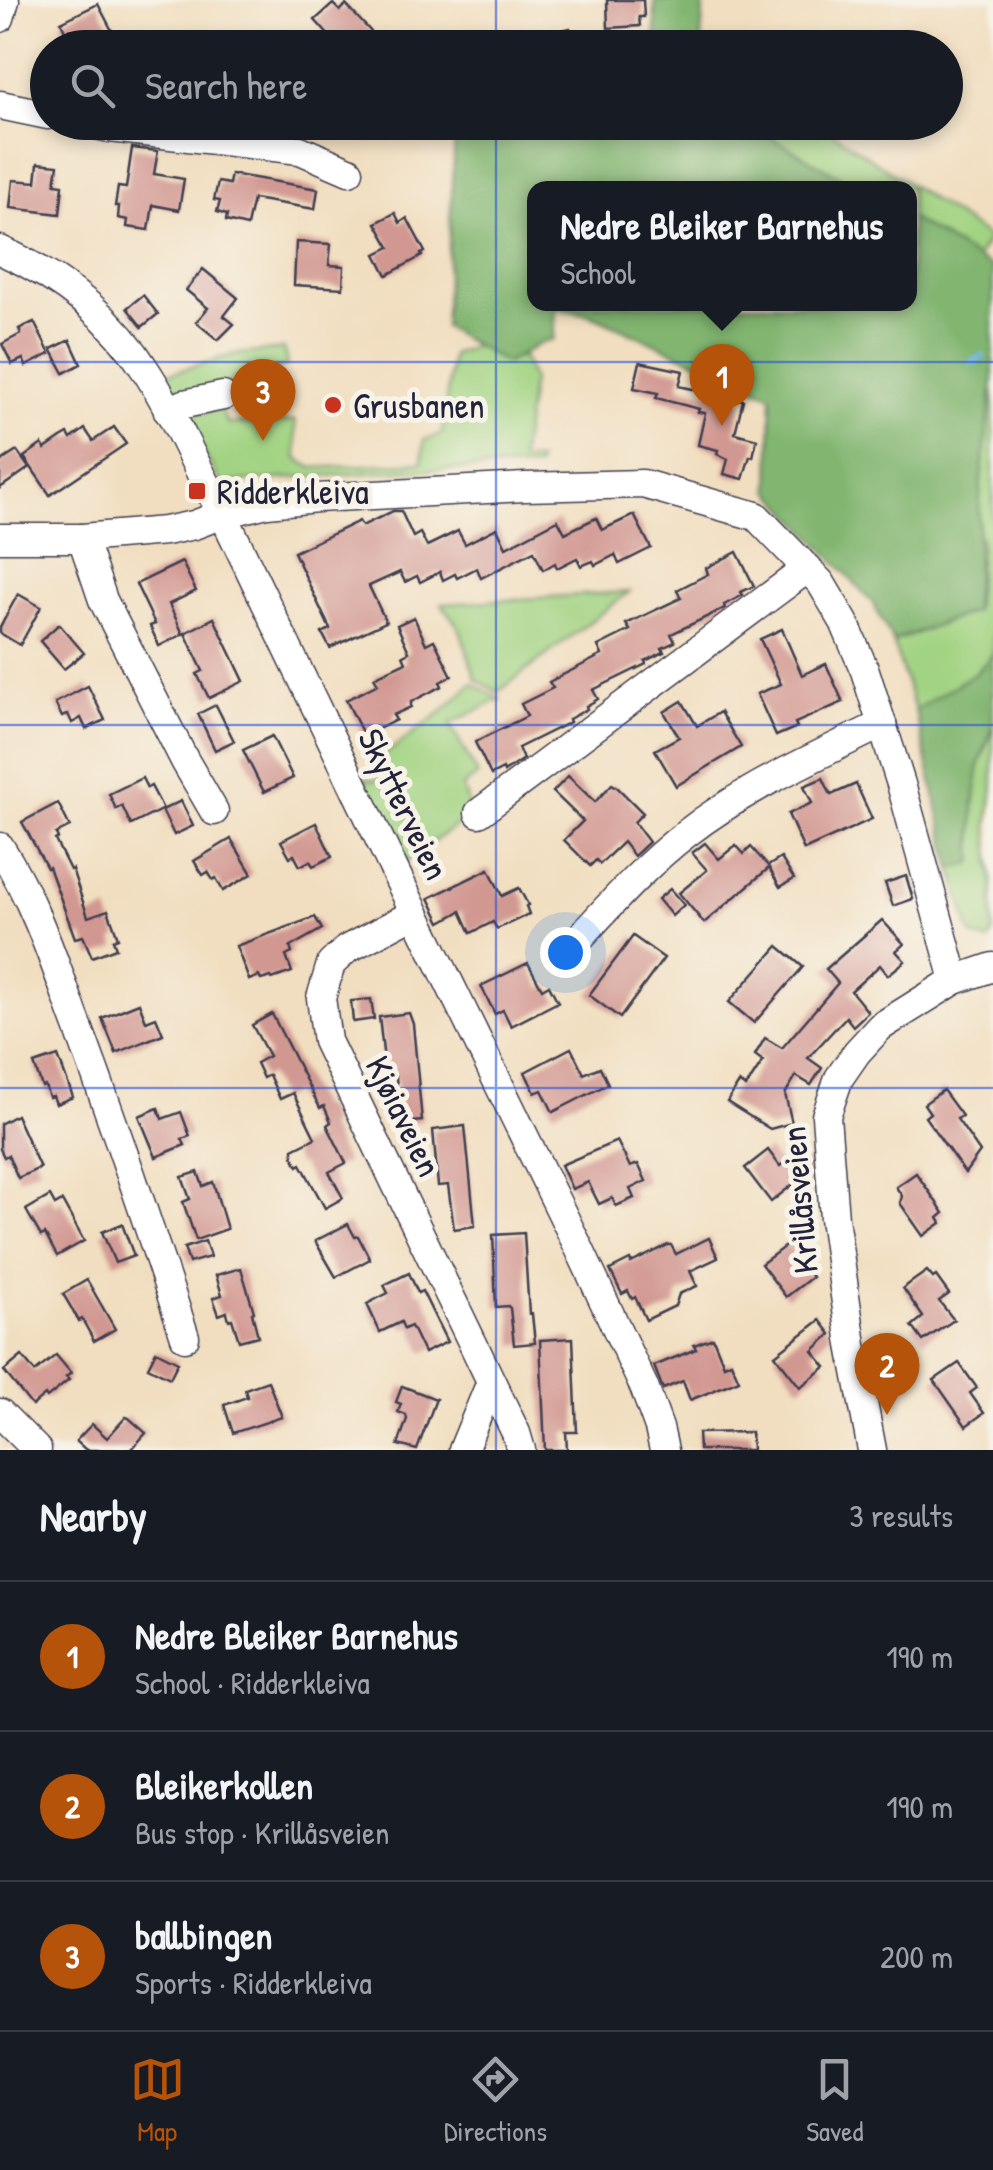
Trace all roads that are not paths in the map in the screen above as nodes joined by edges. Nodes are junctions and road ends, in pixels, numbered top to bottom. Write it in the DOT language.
graph roads {
  1 [pos="5,0"];
  2 [pos="0,18"];
  3 [pos="0,106"];
  4 [pos="30,112"];
  5 [pos="214,140"];
  6 [pos="349,171"];
  7 [pos="0,250"];
  8 [pos="224,396"];
  9 [pos="168,411"];
  10 [pos="223,514"];
  11 [pos="0,538"];
  12 [pos="82,538"];
  13 [pos="808,568"];
  14 [pos="882,724"];
  15 [pos="214,811"];
  16 [pos="479,813"];
  17 [pos="0,846"];
  18 [pos="414,913"];
  19 [pos="572,946"];
  20 [pos="993,967"];
  21 [pos="955,980"];
  22 [pos="185,1337"];
  23 [pos="490,1382"];
  24 [pos="0,1413"];
  25 [pos="876,1444"];
  26 [pos="37,1450"];
  27 [pos="463,1450"];
  28 [pos="521,1450"];
  29 [pos="664,1450"];
  1 -- 2 [label="street"];
  3 -- 4 [label="street"];
  5 -- 6 [label="street"];
  7 -- 9 [label="street, Skytterveien"];
  8 -- 9 [label="street"];
  9 -- 10 [label="street, Skytterveien"];
  10 -- 12 [label="street"];
  10 -- 13 [label="street"];
  10 -- 18 [label="street, Skytterveien"];
  11 -- 12 [label="street"];
  12 -- 15 [label="street"];
  13 -- 14 [label="street"];
  13 -- 16 [label="street"];
  14 -- 19 [label="street"];
  14 -- 21 [label="street"];
  17 -- 22 [label="street"];
  18 -- 23 [label="street, Kjøiaveien"];
  18 -- 29 [label="street, Skytterveien"];
  20 -- 21 [label="street, Krillåsveien"];
  21 -- 25 [label="street, Krillåsveien"];
  23 -- 27 [label="street"];
  23 -- 28 [label="street, Kjøiaveien"];
  24 -- 26 [label="street"];
}
